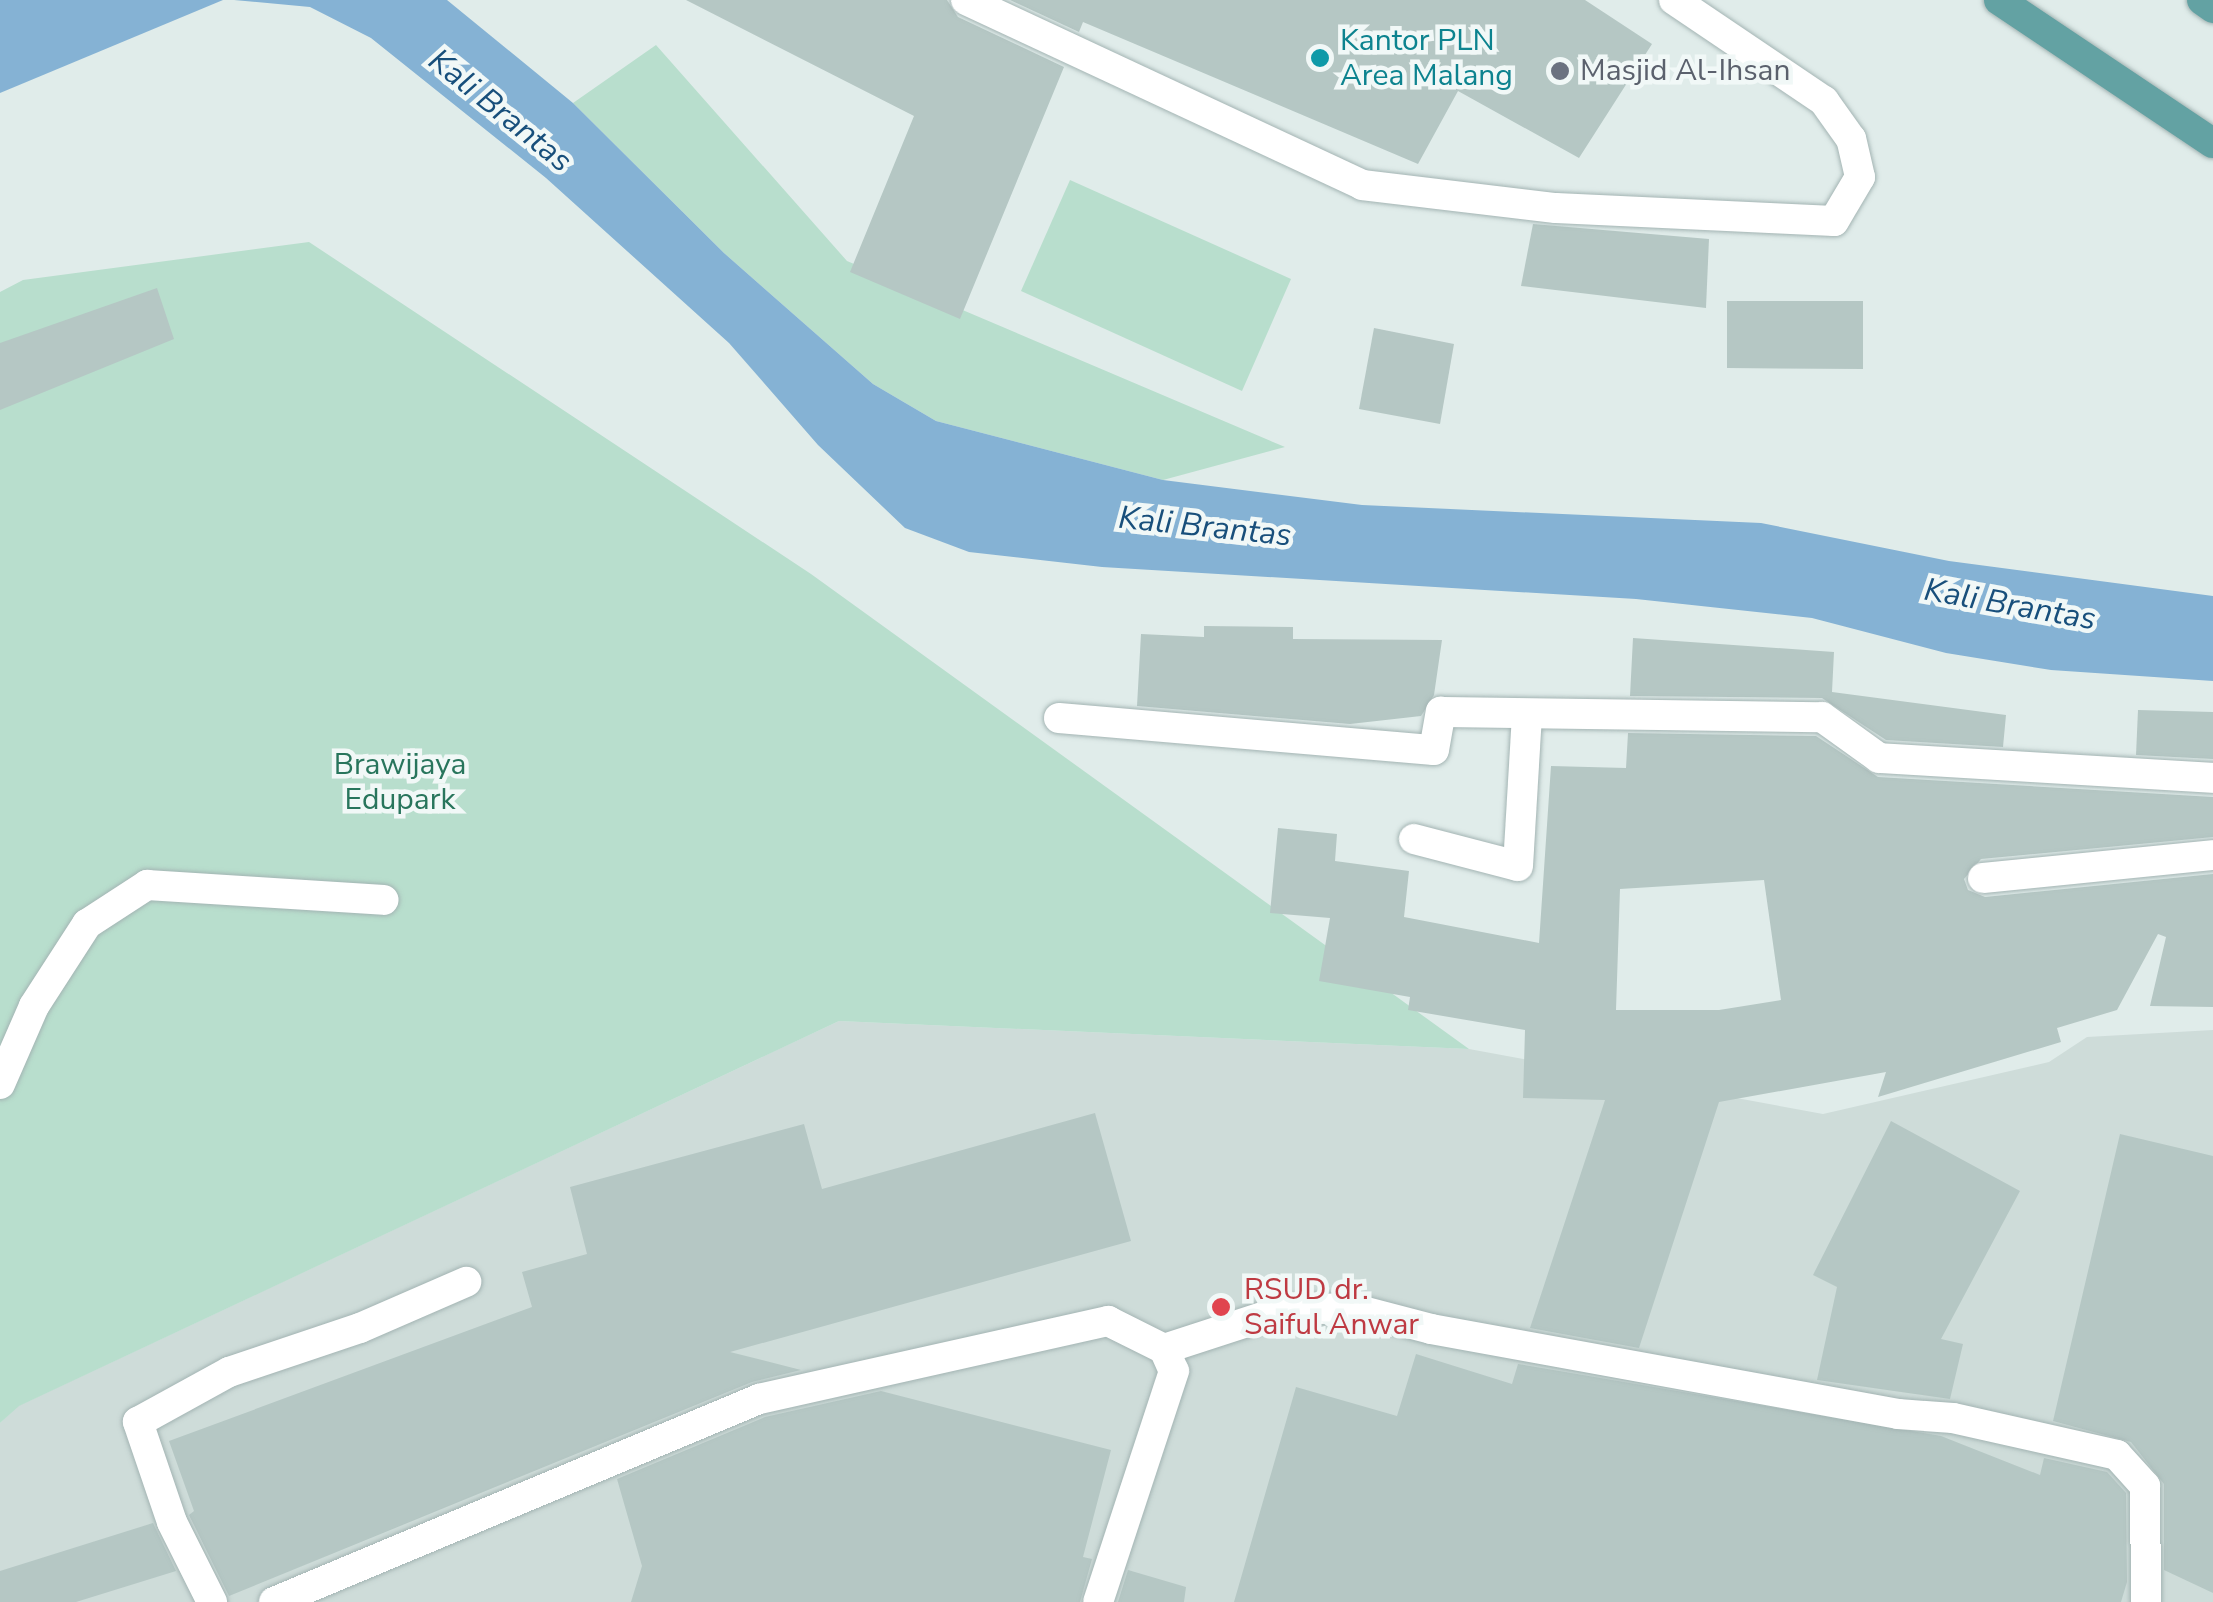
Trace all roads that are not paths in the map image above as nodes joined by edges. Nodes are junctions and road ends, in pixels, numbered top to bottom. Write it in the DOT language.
graph roads {
  1 [pos="966,0"];
  2 [pos="1674,0"];
  3 [pos="1999,0"];
  4 [pos="2202,0"];
  5 [pos="2213,8"];
  6 [pos="2213,143"];
  7 [pos="1527,716"];
  8 [pos="1059,718"];
  9 [pos="2213,778"];
  10 [pos="1414,839"];
  11 [pos="2213,855"];
  12 [pos="1982,878"];
  13 [pos="384,900"];
  14 [pos="0,1084"];
  15 [pos="466,1282"];
  16 [pos="1164,1349"];
  17 [pos="2152,1600"];
  18 [pos="212,1602"];
  19 [pos="274,1602"];
  20 [pos="1098,1602"];
  1 -- 2 [label="street"];
  3 -- 6 [label="main road"];
  4 -- 5 [label="main road"];
  7 -- 8 [label="street"];
  7 -- 9 [label="street"];
  7 -- 10 [label="street"];
  11 -- 12 [label="street"];
  13 -- 14 [label="street"];
  15 -- 18 [label="street"];
  16 -- 17 [label="street"];
  16 -- 19 [label="street"];
  16 -- 20 [label="street"];
}
